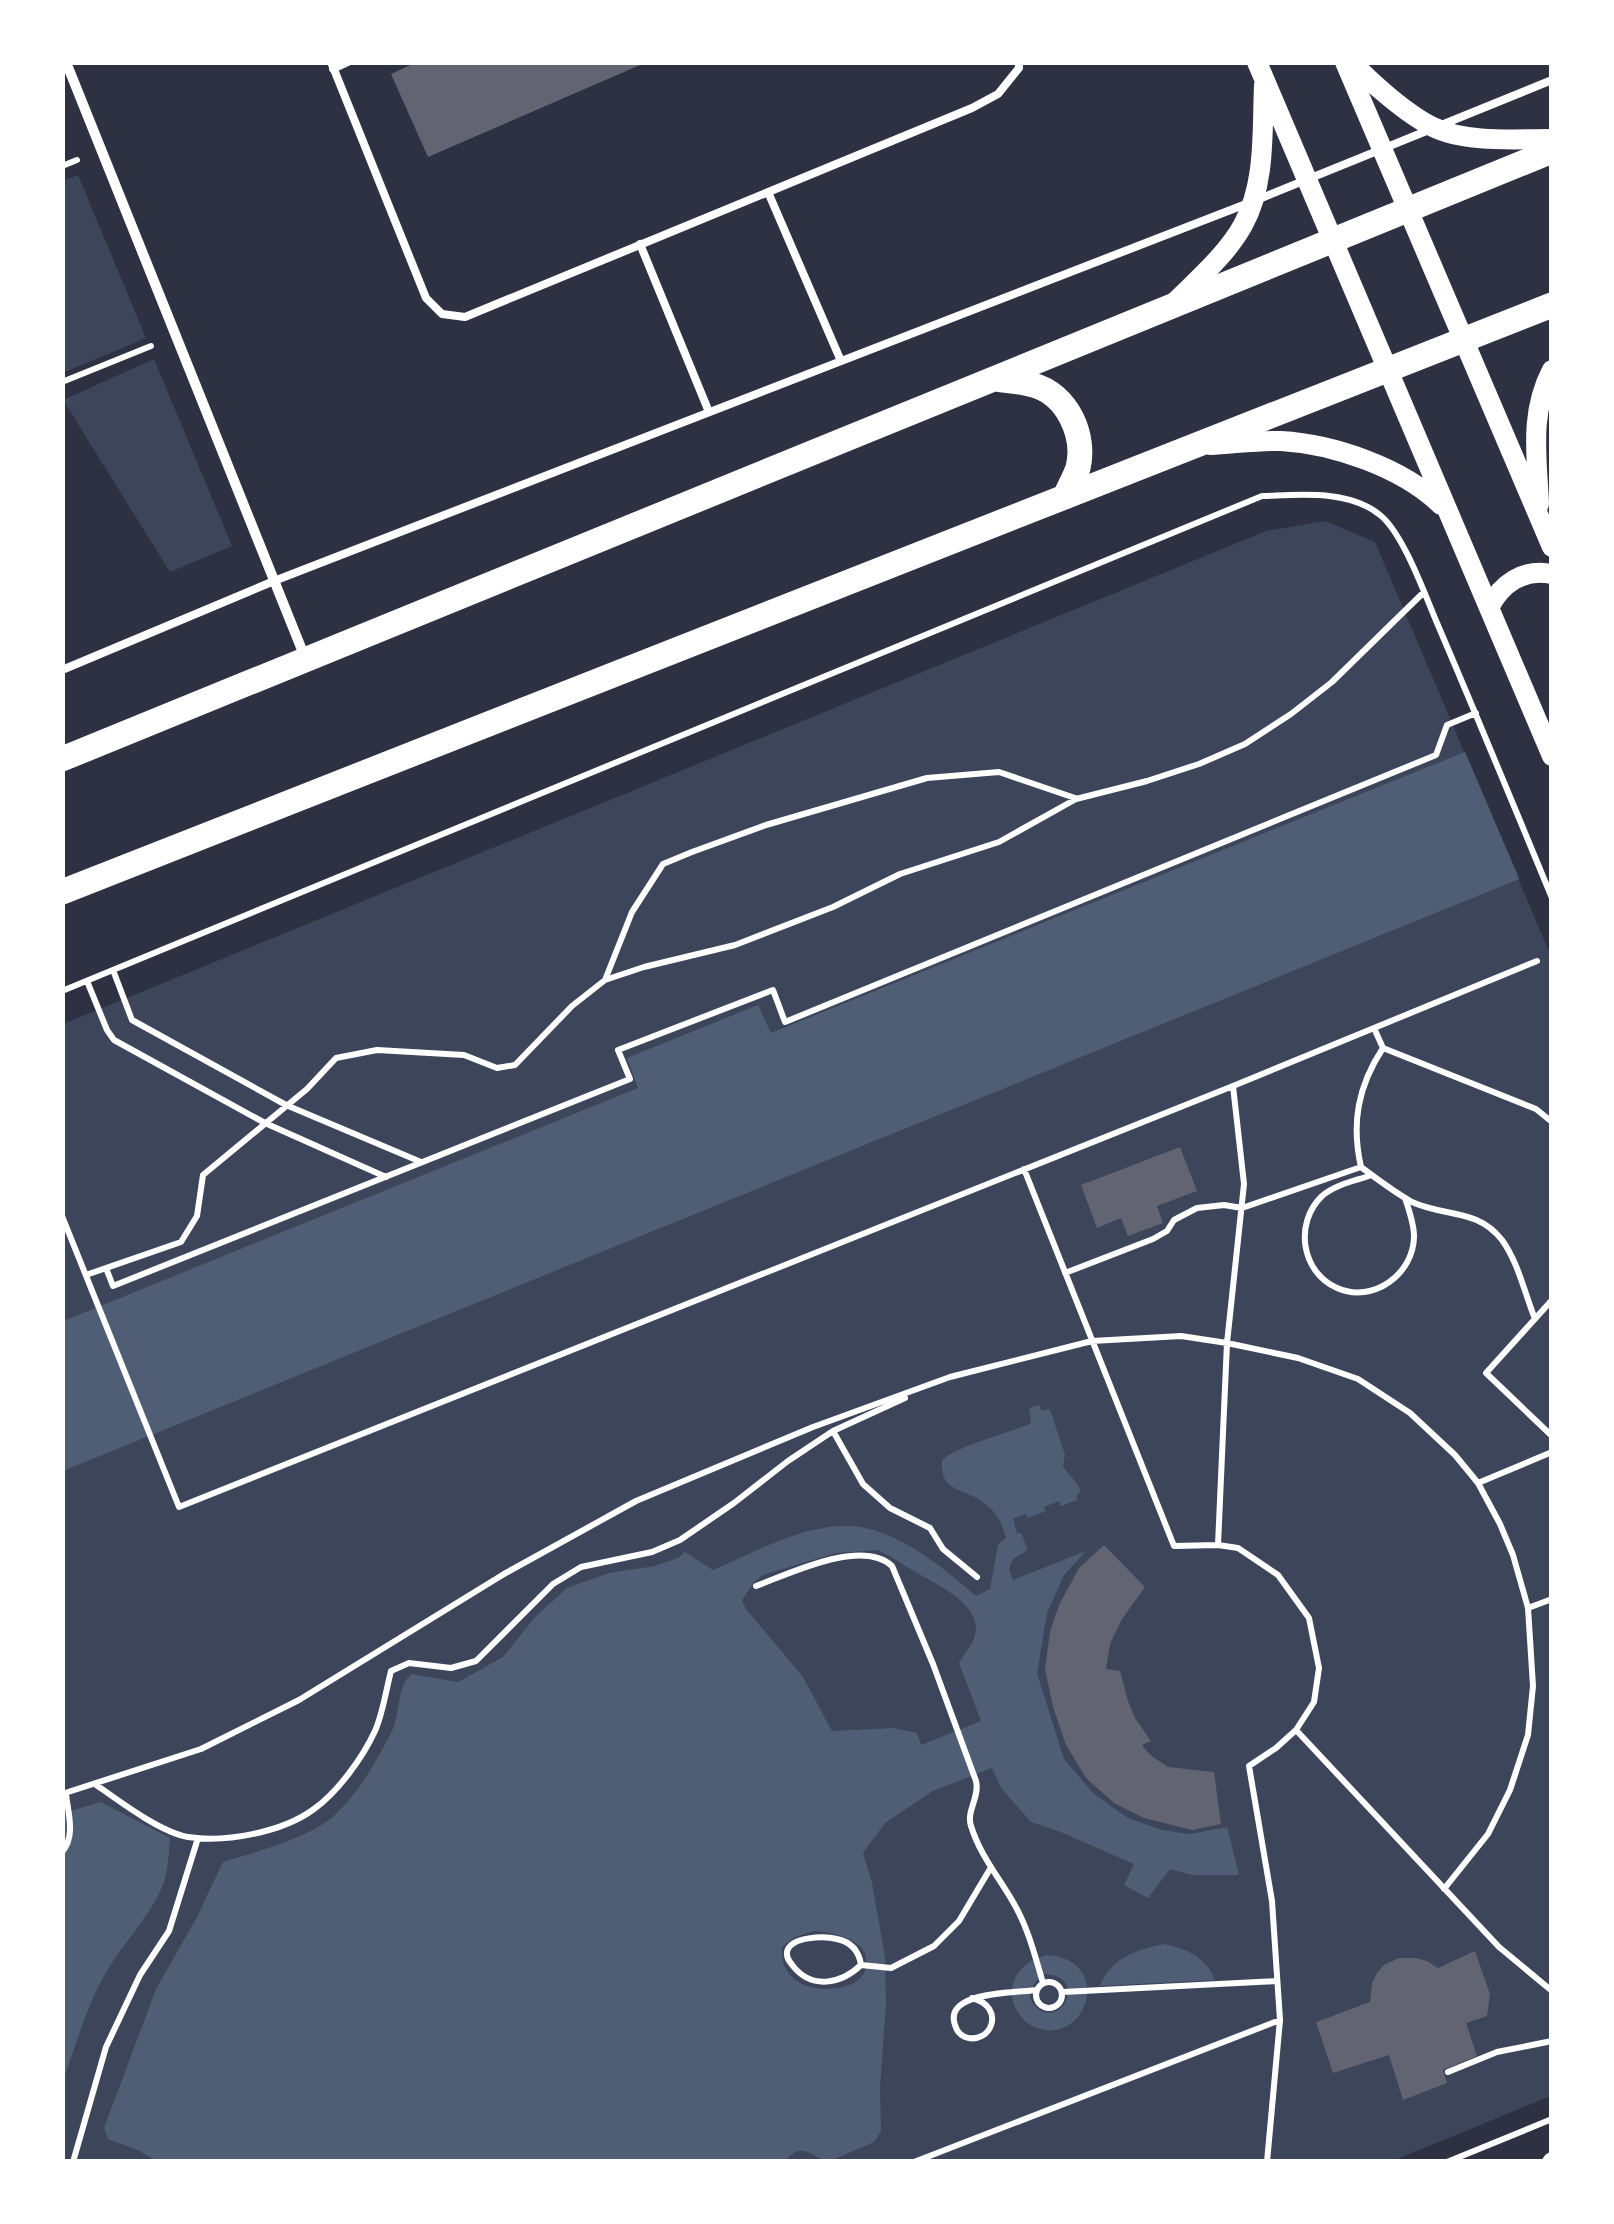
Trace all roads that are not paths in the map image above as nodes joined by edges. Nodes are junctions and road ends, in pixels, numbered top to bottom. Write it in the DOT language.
graph roads {
  1 [pos="66,62"];
  2 [pos="348,62"];
  3 [pos="1019,62"];
  4 [pos="1348,62"];
  5 [pos="332,66"];
  6 [pos="1261,70"];
  7 [pos="1552,80"];
  8 [pos="1434,128"];
  9 [pos="1552,138"];
  10 [pos="1382,150"];
  11 [pos="1552,151"];
  12 [pos="1308,180"];
  13 [pos="768,192"];
  14 [pos="1253,201"];
  15 [pos="1407,210"];
  16 [pos="1332,238"];
  17 [pos="640,244"];
  18 [pos="1173,304"];
  19 [pos="1552,305"];
  20 [pos="1464,341"];
  21 [pos="841,361"];
  22 [pos="1386,370"];
  23 [pos="1552,370"];
  24 [pos="992,378"];
  25 [pos="709,412"];
  26 [pos="1193,446"];
  27 [pos="1065,497"];
  28 [pos="1447,510"];
  29 [pos="1540,521"];
  30 [pos="1552,547"];
  31 [pos="1552,574"];
  32 [pos="274,581"];
  33 [pos="1488,608"];
  34 [pos="307,661"];
  35 [pos="62,670"];
  36 [pos="1552,756"];
  37 [pos="62,759"];
  38 [pos="62,892"];
  1 -- 32 [label="street"];
  2 -- 5 [label="lane"];
  3 -- 13 [label="lane"];
  4 -- 8 [label="main road"];
  4 -- 10 [label="main road"];
  5 -- 17 [label="lane"];
  6 -- 12 [label="main road"];
  6 -- 14 [label="main road"];
  7 -- 8 [label="lane"];
  8 -- 9 [label="main road"];
  8 -- 10 [label="lane"];
  10 -- 12 [label="lane"];
  10 -- 15 [label="main road"];
  11 -- 15 [label="main road"];
  12 -- 14 [label="lane"];
  12 -- 16 [label="main road"];
  13 -- 17 [label="lane"];
  13 -- 21 [label="lane"];
  14 -- 18 [label="main road"];
  14 -- 21 [label="lane"];
  15 -- 16 [label="main road"];
  15 -- 20 [label="main road"];
  16 -- 18 [label="main road"];
  16 -- 22 [label="main road"];
  17 -- 25 [label="lane"];
  18 -- 24 [label="main road"];
  19 -- 20 [label="main road"];
  20 -- 22 [label="main road"];
  20 -- 29 [label="main road"];
  21 -- 25 [label="lane"];
  22 -- 26 [label="main road"];
  22 -- 28 [label="main road"];
  23 -- 29 [label="main road"];
  24 -- 27 [label="main road"];
  24 -- 34 [label="main road"];
  25 -- 32 [label="lane"];
  26 -- 27 [label="main road"];
  26 -- 28 [label="main road"];
  27 -- 38 [label="main road"];
  28 -- 33 [label="main road"];
  29 -- 30 [label="main road"];
  31 -- 33 [label="main road"];
  32 -- 34 [label="street"];
  32 -- 35 [label="lane"];
  33 -- 36 [label="main road"];
  34 -- 37 [label="main road"];
}
